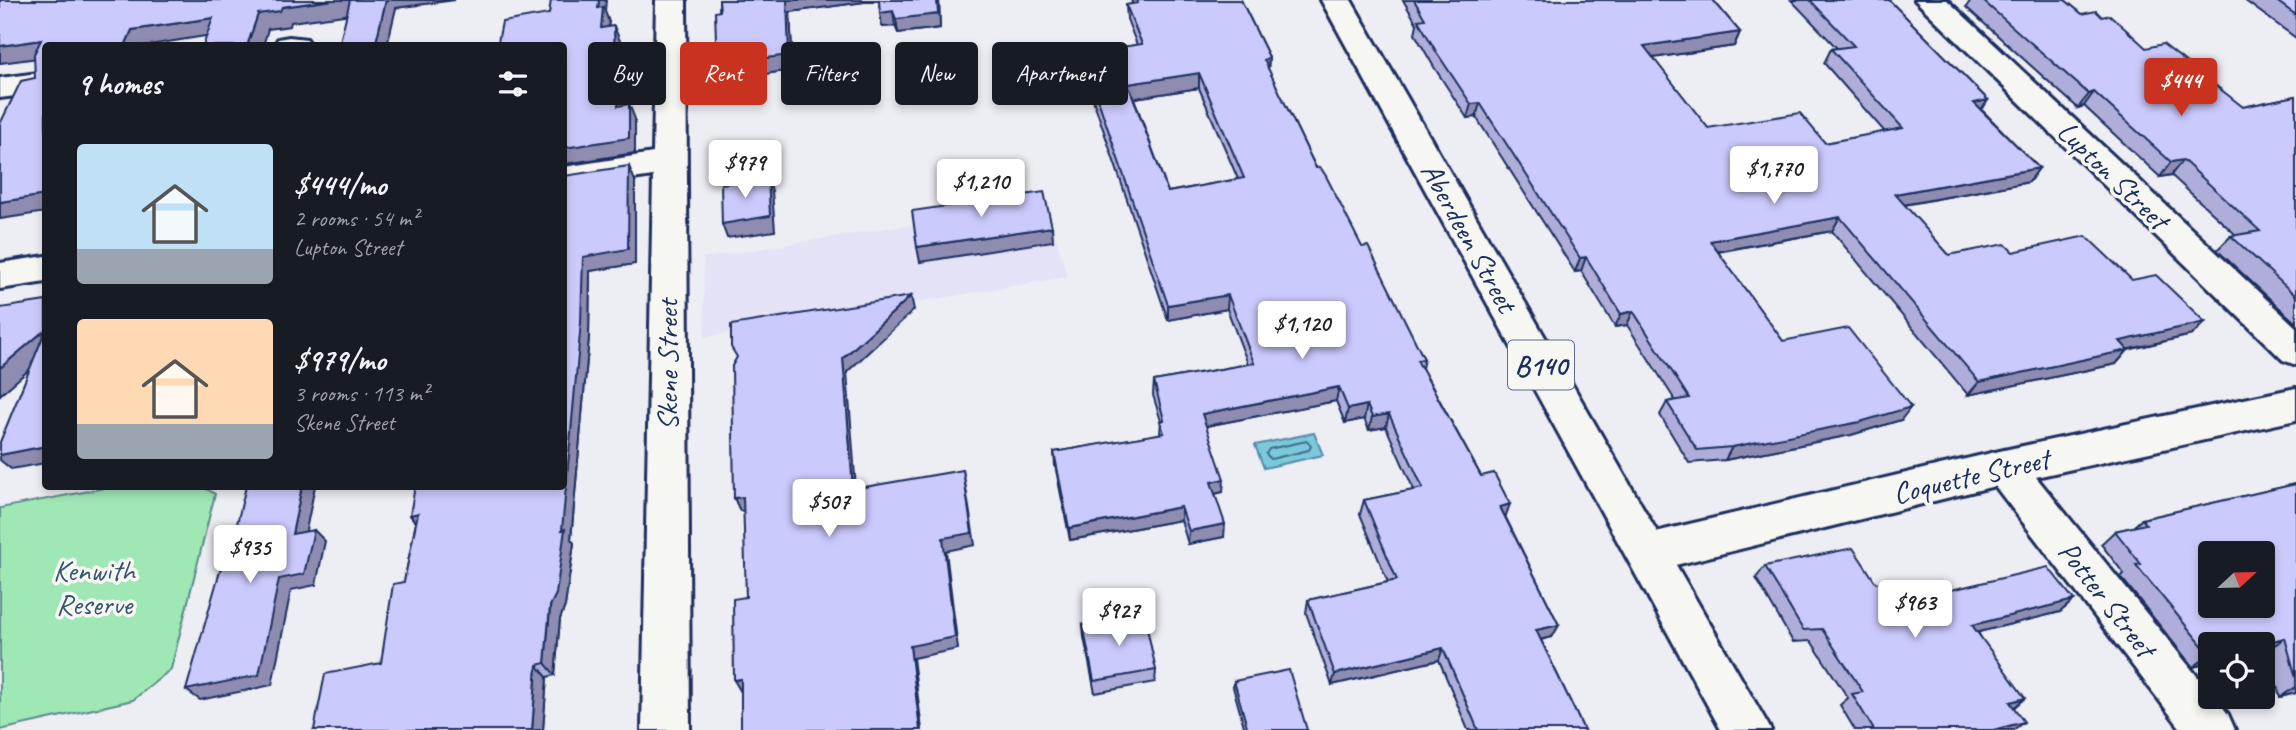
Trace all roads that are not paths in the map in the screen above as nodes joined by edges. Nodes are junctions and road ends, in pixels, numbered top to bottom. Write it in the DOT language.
graph roads {
  1 [pos="671,0"];
  2 [pos="1336,0"];
  3 [pos="1930,0"];
  4 [pos="42,83"];
  5 [pos="0,88"];
  6 [pos="669,162"];
  7 [pos="567,178"];
  8 [pos="42,270"];
  9 [pos="0,276"];
  10 [pos="2296,350"];
  11 [pos="2293,409"];
  12 [pos="2004,467"];
  13 [pos="1647,553"];
  14 [pos="666,730"];
  15 [pos="1747,730"];
  16 [pos="2211,730"];
  1 -- 6 [label="street, Skene Street"];
  2 -- 13 [label="street, Aberdeen Street / B140"];
  3 -- 10 [label="street, Lupton Street"];
  4 -- 5 [label="street"];
  6 -- 7 [label="street"];
  6 -- 14 [label="street, Skene Street"];
  8 -- 9 [label="street"];
  11 -- 12 [label="street, Coquette Street"];
  12 -- 13 [label="street, Coquette Street"];
  12 -- 16 [label="street, Potter Street"];
  13 -- 15 [label="street, Aberdeen Street / B140"];
}
